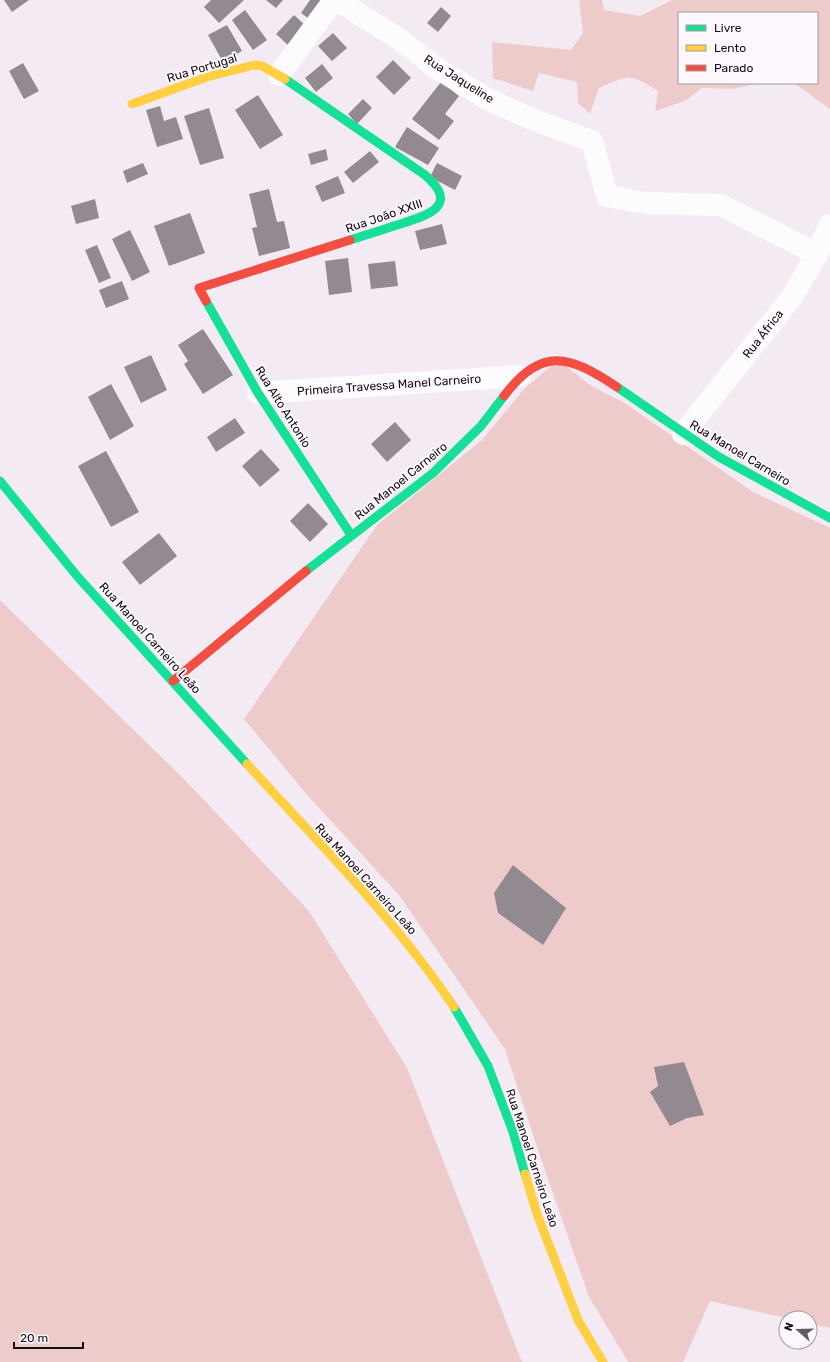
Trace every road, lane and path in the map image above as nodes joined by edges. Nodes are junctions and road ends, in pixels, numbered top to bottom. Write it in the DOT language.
graph roads {
  1 [pos="335,0"];
  2 [pos="279,75"];
  3 [pos="132,104"];
  4 [pos="829,229"];
  5 [pos="817,254"];
  6 [pos="199,288"];
  7 [pos="520,376"];
  8 [pos="258,393"];
  9 [pos="683,434"];
  10 [pos="0,482"];
  11 [pos="830,518"];
  12 [pos="351,535"];
  13 [pos="173,681"];
  14 [pos="602,1362"];
  1 -- 2 [label="street, Rua Jaqueline"];
  1 -- 5 [label="street, Rua Jaqueline"];
  2 -- 3 [label="street, Rua Portugal"];
  2 -- 6 [label="street, Rua João XXIII"];
  4 -- 5 [label="street, Rua África"];
  5 -- 9 [label="street, Rua África"];
  6 -- 8 [label="street, Rua Alto Antonio"];
  7 -- 8 [label="street, Primeira Travessa Manel Carneiro"];
  7 -- 9 [label="street, Rua Manoel Carneiro"];
  7 -- 12 [label="street, Rua Manoel Carneiro"];
  8 -- 12 [label="street, Rua Alto Antonio"];
  9 -- 11 [label="street, Rua Manoel Carneiro"];
  10 -- 13 [label="street, Rua Manoel Carneiro Leão"];
  12 -- 13 [label="street, Rua Manoel Carneiro"];
  13 -- 14 [label="street, Rua Manoel Carneiro Leão"];
}
